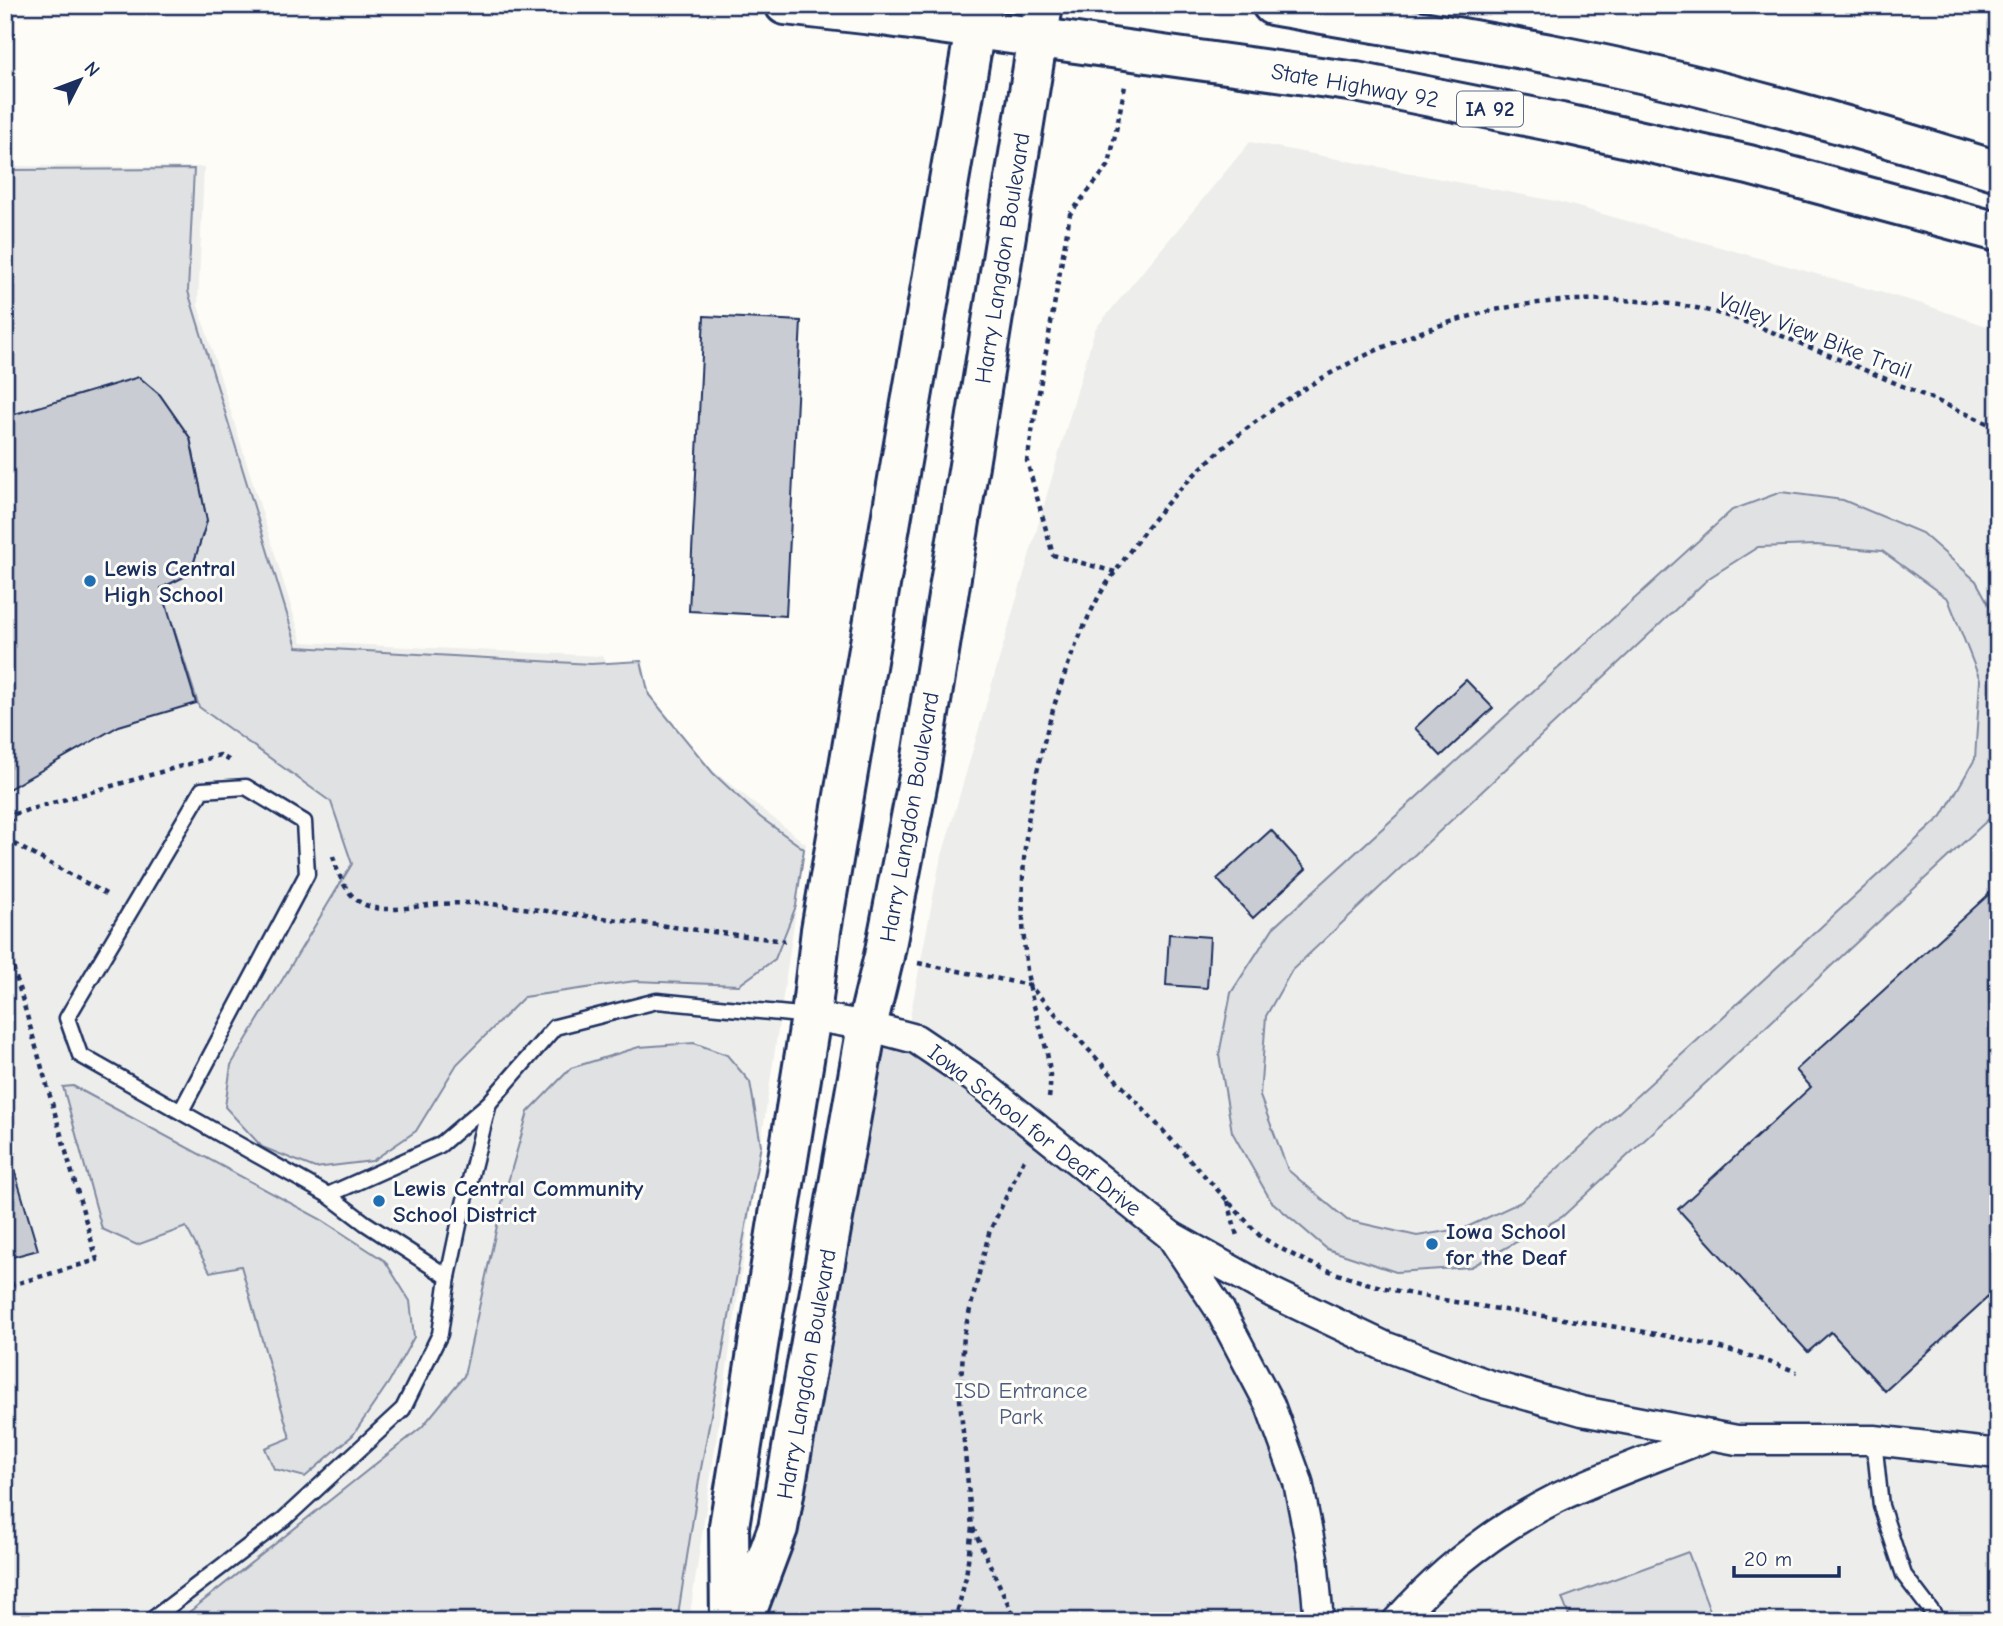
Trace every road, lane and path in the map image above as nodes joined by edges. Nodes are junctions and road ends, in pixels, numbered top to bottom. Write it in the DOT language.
graph roads {
  1 [pos="785,5"];
  2 [pos="1272,5"];
  3 [pos="976,17"];
  4 [pos="1040,22"];
  5 [pos="1132,52"];
  6 [pos="1998,171"];
  7 [pos="1998,232"];
  8 [pos="1998,428"];
  9 [pos="1115,572"];
  10 [pos="242,767"];
  11 [pos="5,832"];
  12 [pos="5,839"];
  13 [pos="330,844"];
  14 [pos="132,908"];
  15 [pos="5,939"];
  16 [pos="819,945"];
  17 [pos="884,957"];
  18 [pos="1030,985"];
  19 [pos="811,1016"];
  20 [pos="867,1026"];
  21 [pos="489,1103"];
  22 [pos="181,1111"];
  23 [pos="1039,1131"];
  24 [pos="328,1195"];
  25 [pos="1171,1237"];
  26 [pos="448,1278"];
  27 [pos="5,1287"];
  28 [pos="1797,1371"];
  29 [pos="1711,1436"];
  30 [pos="1874,1440"];
  31 [pos="1998,1454"];
  32 [pos="972,1527"];
  33 [pos="150,1621"];
  34 [pos="730,1621"];
  35 [pos="743,1621"];
  36 [pos="955,1621"];
  37 [pos="1016,1621"];
  38 [pos="1319,1621"];
  39 [pos="1397,1621"];
  40 [pos="1939,1621"];
  1 -- 3 [label="main road, State Highway 92 / IA 92"];
  2 -- 6 [label="main road"];
  3 -- 4 [label="main road, State Highway 92 / IA 92"];
  3 -- 16 [label="main road"];
  4 -- 5 [label="main road, State Highway 92 / IA 92"];
  4 -- 17 [label="main road, Harry Langdon Boulevard"];
  5 -- 7 [label="main road, State Highway 92 / IA 92"];
  5 -- 9 [label="path"];
  8 -- 9 [label="path, Valley View Bike Trail"];
  9 -- 18 [label="path, Valley View Bike Trail"];
  10 -- 11 [label="path"];
  12 -- 14 [label="path"];
  13 -- 16 [label="path"];
  14 -- 22 [label="lane"];
  14 -- 22 [label="lane"];
  15 -- 27 [label="path"];
  16 -- 19 [label="main road"];
  17 -- 18 [label="path"];
  17 -- 20 [label="main road, Harry Langdon Boulevard"];
  18 -- 23 [label="path, Valley View Bike Trail"];
  18 -- 28 [label="path"];
  19 -- 20 [label="street, Iowa School for Deaf Drive"];
  19 -- 21 [label="lane"];
  19 -- 34 [label="main road"];
  20 -- 23 [label="street, Iowa School for Deaf Drive"];
  20 -- 35 [label="main road, Harry Langdon Boulevard"];
  21 -- 24 [label="lane"];
  21 -- 26 [label="lane"];
  22 -- 24 [label="lane"];
  23 -- 25 [label="street, Iowa School for Deaf Drive"];
  23 -- 32 [label="path, Valley View Bike Trail"];
  24 -- 26 [label="lane"];
  25 -- 29 [label="street, Iowa School for Deaf Drive"];
  25 -- 38 [label="street, Iowa School for Deaf Drive"];
  26 -- 33 [label="lane"];
  29 -- 30 [label="street, Iowa School for Deaf Drive"];
  29 -- 39 [label="street, Iowa School for Deaf Drive"];
  30 -- 31 [label="street, Iowa School for Deaf Drive"];
  30 -- 40 [label="lane"];
  32 -- 36 [label="path, Valley View Bike Trail"];
  32 -- 37 [label="path"];
}
